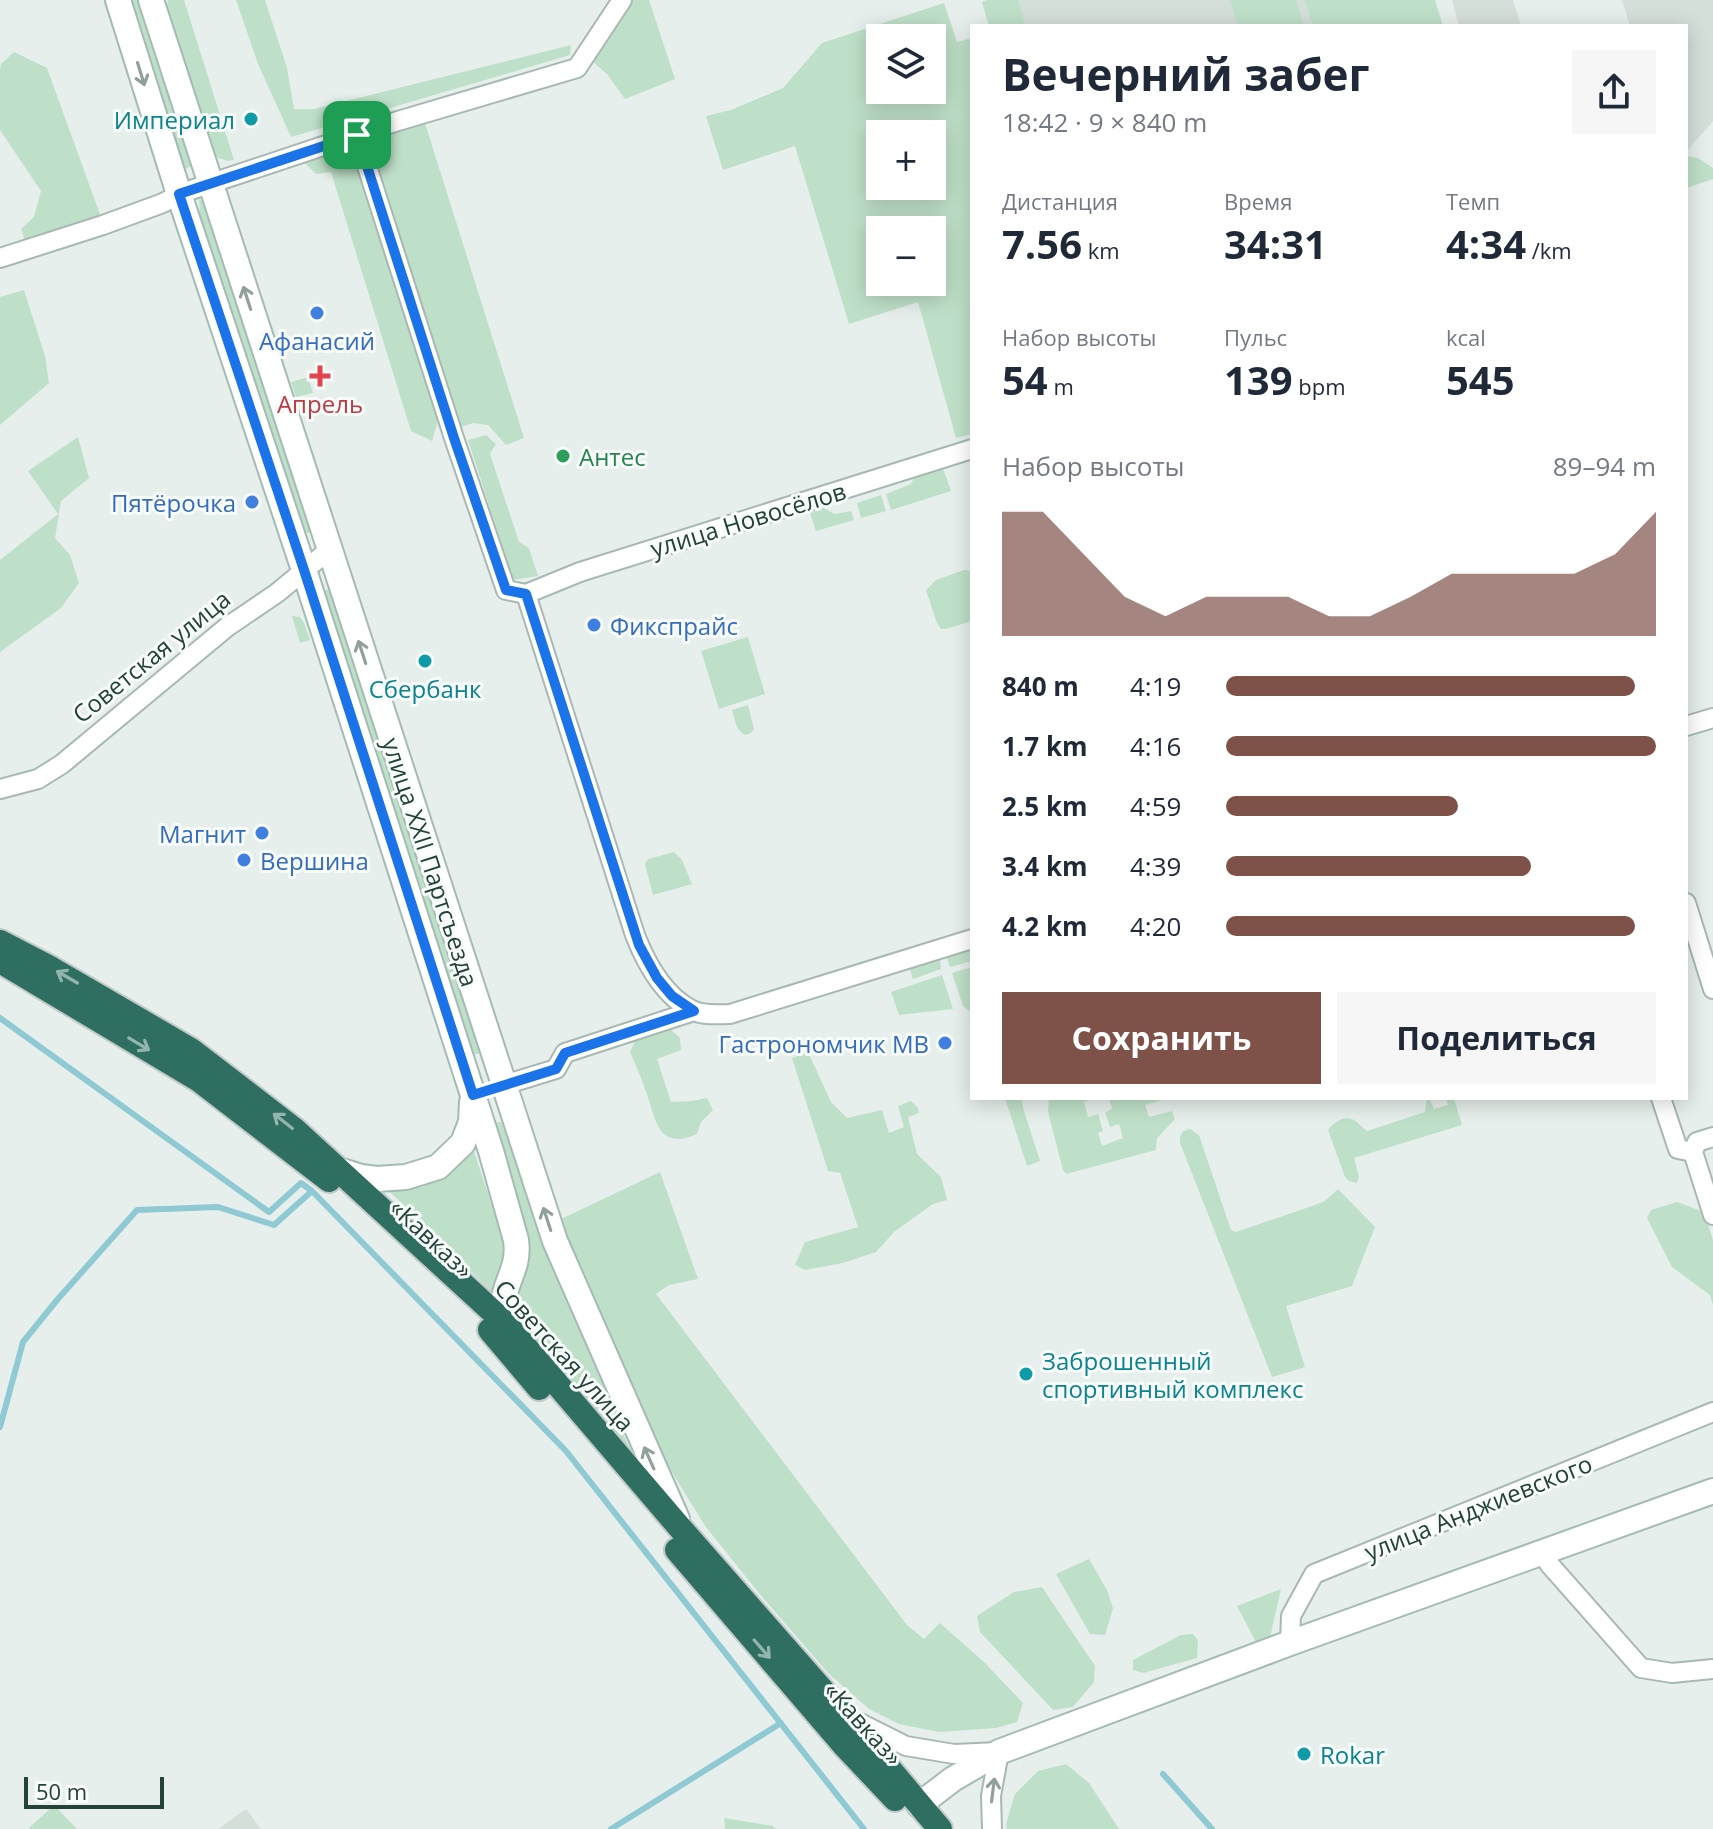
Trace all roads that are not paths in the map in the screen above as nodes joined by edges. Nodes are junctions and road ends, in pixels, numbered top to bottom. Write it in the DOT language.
graph roads {
  1 [pos="118,0"];
  2 [pos="151,0"];
  3 [pos="622,0"];
  4 [pos="357,135"];
  5 [pos="210,183"];
  6 [pos="179,194"];
  7 [pos="0,258"];
  8 [pos="970,450"];
  9 [pos="329,550"];
  10 [pos="304,570"];
  11 [pos="526,594"];
  12 [pos="1713,718"];
  13 [pos="1688,725"];
  14 [pos="0,789"];
  15 [pos="1688,909"];
  16 [pos="970,940"];
  17 [pos="0,942"];
  18 [pos="0,961"];
  19 [pos="1713,989"];
  20 [pos="694,1011"];
  21 [pos="504,1085"];
  22 [pos="473,1095"];
  23 [pos="1662,1100"];
  24 [pos="1713,1137"];
  25 [pos="285,1146"];
  26 [pos="1693,1152"];
  27 [pos="341,1172"];
  28 [pos="1713,1215"];
  29 [pos="505,1323"];
  30 [pos="513,1359"];
  31 [pos="1713,1412"];
  32 [pos="1713,1491"];
  33 [pos="681,1529"];
  34 [pos="1542,1553"];
  35 [pos="1290,1643"];
  36 [pos="1713,1669"];
  37 [pos="844,1715"];
  38 [pos="999,1752"];
  39 [pos="919,1805"];
  40 [pos="940,1829"];
  41 [pos="992,1829"];
  1 -- 6 [label="main road, one-way"];
  2 -- 5 [label="main road, улица XXII Партсъезда"];
  3 -- 4 [label="street"];
  4 -- 5 [label="street"];
  4 -- 11 [label="street"];
  5 -- 6 [label="street"];
  9 -- 5 [label="main road, улица XXII Партсъезда, one-way"];
  6 -- 7 [label="street"];
  6 -- 10 [label="main road"];
  8 -- 11 [label="street, улица Новосёлов"];
  9 -- 10 [label="street, Советская улица"];
  21 -- 9 [label="main road, улица XXII Партсъезда, one-way"];
  10 -- 14 [label="street, Советская улица"];
  10 -- 22 [label="main road"];
  11 -- 20 [label="street"];
  12 -- 13 [label="street"];
  15 -- 19 [label="street"];
  16 -- 20 [label="street"];
  27 -- 17 [label="highway, Советская улица, one-way"];
  18 -- 25 [label="highway, «Кавказ», one-way"];
  20 -- 21 [label="street"];
  21 -- 22 [label="main road"];
  33 -- 21 [label="main road, улица XXII Партсъезда, one-way"];
  22 -- 27 [label="main road"];
  22 -- 29 [label="main road"];
  23 -- 26 [label="street"];
  24 -- 26 [label="street"];
  25 -- 27 [label="main road"];
  25 -- 30 [label="highway, «Кавказ»"];
  26 -- 28 [label="street"];
  27 -- 29 [label="highway, Советская улица"];
  29 -- 30 [label="main road"];
  29 -- 33 [label="highway, Советская улица"];
  30 -- 39 [label="highway, «Кавказ», one-way"];
  31 -- 35 [label="street, улица Анджиевского"];
  32 -- 34 [label="main road"];
  33 -- 37 [label="highway, Советская улица"];
  34 -- 35 [label="main road"];
  34 -- 36 [label="street"];
  35 -- 38 [label="main road"];
  37 -- 38 [label="street"];
  37 -- 39 [label="highway, Советская улица"];
  38 -- 39 [label="main road"];
  41 -- 38 [label="street, one-way"];
  39 -- 40 [label="highway, Советская улица"];
}
